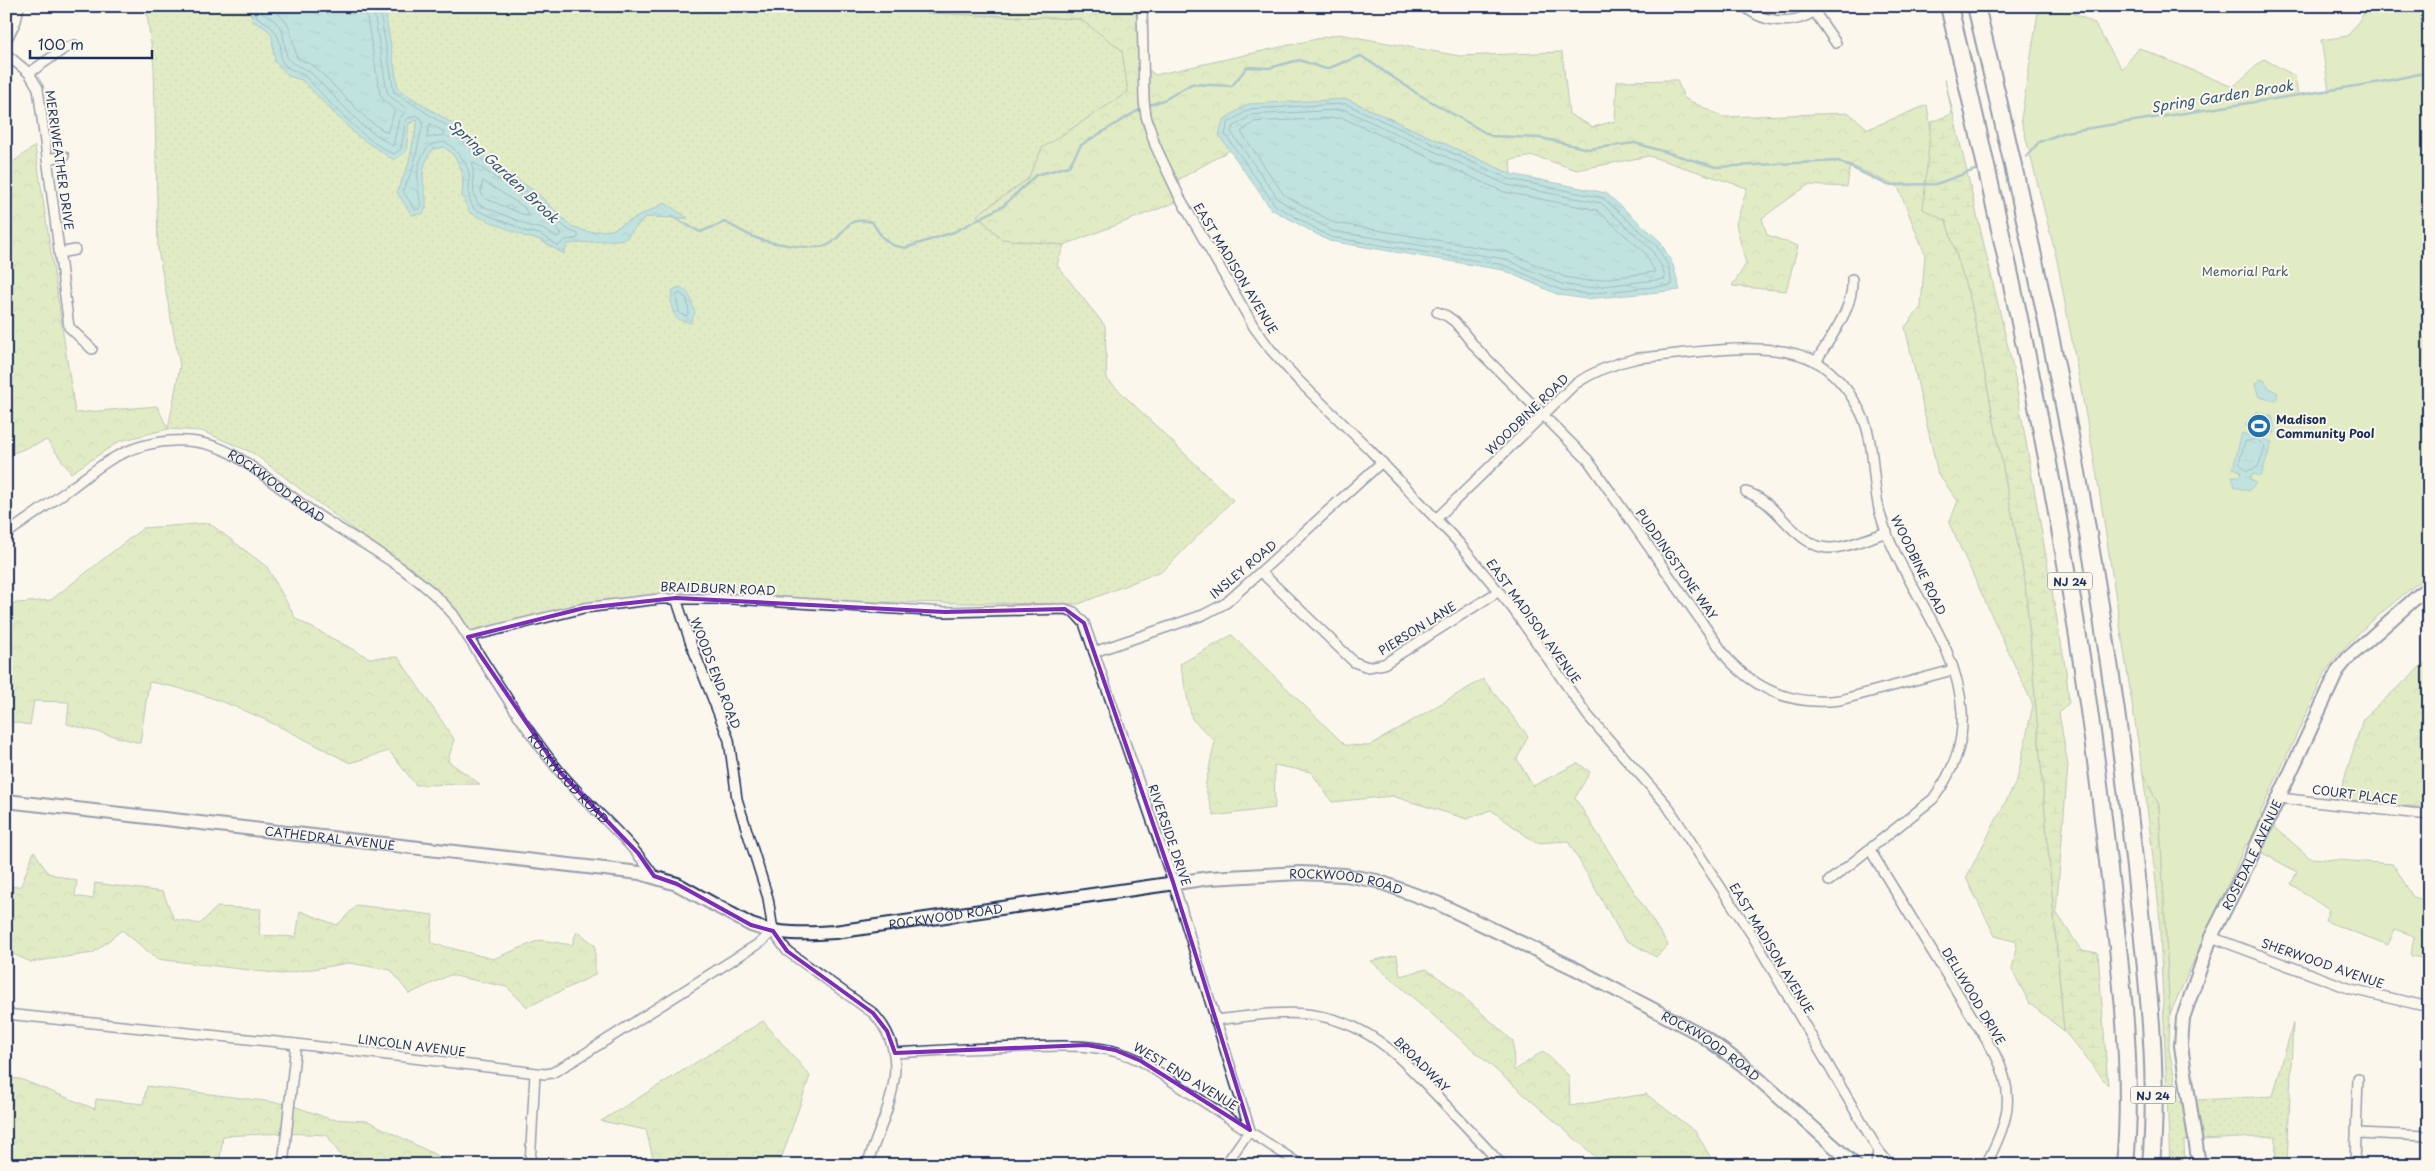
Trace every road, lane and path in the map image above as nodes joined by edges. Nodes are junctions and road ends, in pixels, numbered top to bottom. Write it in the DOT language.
graph roads {
  1 [pos="19,6"];
  2 [pos="1142,6"];
  3 [pos="1744,6"];
  4 [pos="1949,6"];
  5 [pos="1976,6"];
  6 [pos="1817,9"];
  7 [pos="6,41"];
  8 [pos="1836,43"];
  9 [pos="75,45"];
  10 [pos="6,54"];
  11 [pos="29,73"];
  12 [pos="64,156"];
  13 [pos="47,159"];
  14 [pos="75,250"];
  15 [pos="60,253"];
  16 [pos="1852,279"];
  17 [pos="1437,312"];
  18 [pos="92,349"];
  19 [pos="1816,362"];
  20 [pos="1543,415"];
  21 [pos="1382,462"];
  22 [pos="1746,492"];
  23 [pos="1436,519"];
  24 [pos="1887,532"];
  25 [pos="6,534"];
  26 [pos="1261,572"];
  27 [pos="2429,586"];
  28 [pos="1499,592"];
  29 [pos="676,598"];
  30 [pos="971,612"];
  31 [pos="468,637"];
  32 [pos="1094,652"];
  33 [pos="1953,670"];
  34 [pos="2279,798"];
  35 [pos="6,801"];
  36 [pos="2429,815"];
  37 [pos="1870,850"];
  38 [pos="654,876"];
  39 [pos="1829,881"];
  40 [pos="1173,882"];
  41 [pos="773,931"];
  42 [pos="2211,937"];
  43 [pos="2429,1007"];
  44 [pos="6,1014"];
  45 [pos="1215,1020"];
  46 [pos="296,1044"];
  47 [pos="895,1053"];
  48 [pos="535,1073"];
  49 [pos="2358,1078"];
  50 [pos="1250,1130"];
  51 [pos="2357,1132"];
  52 [pos="2429,1136"];
  53 [pos="1878,1150"];
  54 [pos="1887,1163"];
  55 [pos="283,1165"];
  56 [pos="530,1165"];
  57 [pos="867,1165"];
  58 [pos="1225,1165"];
  59 [pos="1301,1165"];
  60 [pos="1502,1165"];
  61 [pos="1855,1165"];
  62 [pos="1876,1165"];
  63 [pos="1986,1165"];
  64 [pos="2125,1165"];
  65 [pos="2151,1165"];
  66 [pos="2200,1165"];
  67 [pos="2355,1165"];
  1 -- 7 [label="street"];
  2 -- 21 [label="street, EAST MADISON AVENUE"];
  3 -- 6 [label="street"];
  4 -- 64 [label="highway, NJ 24"];
  5 -- 65 [label="highway, NJ 24"];
  6 -- 8 [label="street"];
  9 -- 11 [label="street"];
  10 -- 11 [label="street"];
  11 -- 13 [label="street, MERRIWEATHER DRIVE"];
  12 -- 13 [label="street"];
  13 -- 15 [label="street, MERRIWEATHER DRIVE"];
  14 -- 15 [label="street"];
  15 -- 18 [label="street, MERRIWEATHER DRIVE"];
  16 -- 19 [label="street"];
  17 -- 20 [label="street, PUDDINGSTONE WAY"];
  19 -- 20 [label="street, WOODBINE ROAD"];
  19 -- 24 [label="street, WOODBINE ROAD"];
  20 -- 23 [label="street, WOODBINE ROAD"];
  20 -- 33 [label="street, PUDDINGSTONE WAY"];
  21 -- 23 [label="street, EAST MADISON AVENUE"];
  21 -- 26 [label="street, INSLEY ROAD"];
  22 -- 24 [label="street"];
  23 -- 28 [label="street, EAST MADISON AVENUE"];
  24 -- 33 [label="street, WOODBINE ROAD"];
  25 -- 31 [label="street, ROCKWOOD ROAD"];
  26 -- 28 [label="street, PIERSON LANE"];
  26 -- 32 [label="street, INSLEY ROAD"];
  27 -- 34 [label="street, ROSEDALE AVENUE"];
  28 -- 53 [label="street, EAST MADISON AVENUE"];
  29 -- 30 [label="street, BRAIDBURN ROAD"];
  29 -- 31 [label="street, BRAIDBURN ROAD"];
  29 -- 41 [label="street, WOODS END ROAD"];
  30 -- 32 [label="street, RIVERSIDE DRIVE"];
  31 -- 38 [label="street, ROCKWOOD ROAD"];
  32 -- 40 [label="street, RIVERSIDE DRIVE"];
  33 -- 37 [label="street, WOODBINE ROAD"];
  34 -- 36 [label="street, COURT PLACE"];
  34 -- 42 [label="street, ROSEDALE AVENUE"];
  35 -- 38 [label="street, CATHEDRAL AVENUE"];
  37 -- 39 [label="street, WOODBINE ROAD"];
  37 -- 63 [label="street, DELLWOOD DRIVE"];
  38 -- 41 [label="street, ROCKWOOD ROAD"];
  40 -- 41 [label="street, ROCKWOOD ROAD"];
  40 -- 45 [label="street, RIVERSIDE DRIVE"];
  40 -- 61 [label="street, ROCKWOOD ROAD"];
  41 -- 47 [label="street"];
  41 -- 48 [label="street, LINCOLN AVENUE"];
  42 -- 43 [label="street, SHERWOOD AVENUE"];
  42 -- 66 [label="street, ROSEDALE AVENUE"];
  44 -- 46 [label="street, LINCOLN AVENUE"];
  45 -- 50 [label="street, RIVERSIDE DRIVE"];
  45 -- 60 [label="street, BROADWAY"];
  46 -- 48 [label="street, LINCOLN AVENUE"];
  46 -- 55 [label="street"];
  47 -- 50 [label="street, WEST END AVENUE"];
  47 -- 57 [label="street"];
  48 -- 56 [label="street"];
  49 -- 51 [label="street"];
  50 -- 58 [label="street"];
  50 -- 59 [label="street, WEST END AVENUE"];
  51 -- 52 [label="street"];
  51 -- 67 [label="street"];
  53 -- 54 [label="street, EAST MADISON AVENUE"];
  53 -- 62 [label="street"];
}
